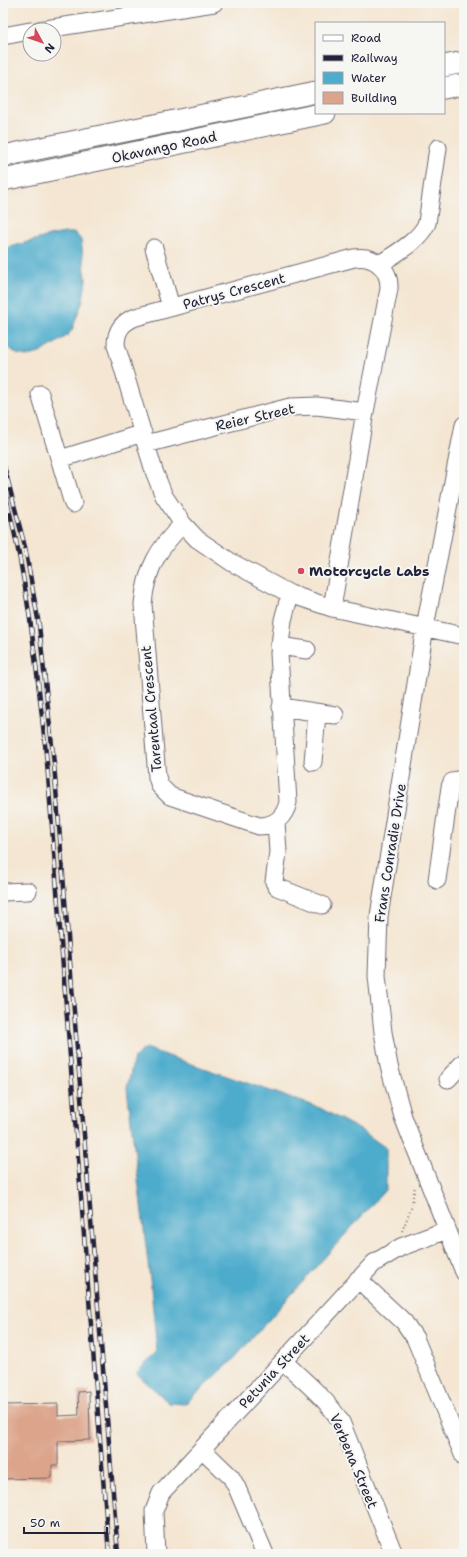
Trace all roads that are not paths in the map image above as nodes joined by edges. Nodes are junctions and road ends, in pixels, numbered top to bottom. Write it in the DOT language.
graph roads {
  1 [pos="214,3"];
  2 [pos="62,26"];
  3 [pos="22,32"];
  4 [pos="3,36"];
  5 [pos="464,62"];
  6 [pos="445,66"];
  7 [pos="315,92"];
  8 [pos="320,114"];
  9 [pos="438,148"];
  10 [pos="3,156"];
  11 [pos="3,180"];
  12 [pos="154,248"];
  13 [pos="380,264"];
  14 [pos="171,307"];
  15 [pos="40,394"];
  16 [pos="365,412"];
  17 [pos="464,425"];
  18 [pos="145,439"];
  19 [pos="60,459"];
  20 [pos="73,504"];
  21 [pos="182,524"];
  22 [pos="290,594"];
  23 [pos="332,608"];
  24 [pos="426,627"];
  25 [pos="464,636"];
  26 [pos="279,646"];
  27 [pos="307,650"];
  28 [pos="281,707"];
  29 [pos="317,713"];
  30 [pos="335,715"];
  31 [pos="313,762"];
  32 [pos="464,781"];
  33 [pos="276,822"];
  34 [pos="437,880"];
  35 [pos="28,891"];
  36 [pos="3,892"];
  37 [pos="322,905"];
  38 [pos="464,1062"];
  39 [pos="448,1079"];
  40 [pos="447,1230"];
  41 [pos="464,1272"];
  42 [pos="358,1279"];
  43 [pos="283,1361"];
  44 [pos="202,1449"];
  45 [pos="464,1457"];
  46 [pos="156,1554"];
  47 [pos="265,1554"];
  48 [pos="394,1554"];
  1 -- 2 [label="street"];
  3 -- 4 [label="street"];
  5 -- 6 [label="main road"];
  7 -- 10 [label="main road, Okavango Road"];
  8 -- 11 [label="main road, Okavango Road"];
  9 -- 13 [label="street"];
  12 -- 14 [label="street"];
  13 -- 14 [label="street, Patrys Crescent"];
  13 -- 16 [label="street"];
  14 -- 18 [label="street, Patrys Crescent"];
  15 -- 19 [label="street"];
  16 -- 18 [label="street, Reier Street"];
  16 -- 23 [label="street"];
  17 -- 24 [label="street, Frans Conradie Drive"];
  18 -- 19 [label="street, Reier Street"];
  18 -- 21 [label="street, Patrys Crescent"];
  19 -- 20 [label="street"];
  21 -- 22 [label="street, Patrys Crescent"];
  21 -- 33 [label="street, Tarentaal Crescent"];
  22 -- 23 [label="street, Patrys Crescent"];
  22 -- 26 [label="street"];
  23 -- 24 [label="street, Patrys Crescent"];
  24 -- 25 [label="street, Patrys Crescent"];
  24 -- 40 [label="street, Frans Conradie Drive"];
  26 -- 27 [label="street"];
  26 -- 28 [label="street"];
  28 -- 29 [label="street"];
  28 -- 33 [label="street"];
  29 -- 30 [label="street"];
  29 -- 31 [label="street"];
  32 -- 34 [label="street"];
  33 -- 37 [label="street"];
  35 -- 36 [label="street"];
  38 -- 39 [label="street"];
  40 -- 41 [label="street, Frans Conradie Drive"];
  40 -- 42 [label="street, Petunia Street"];
  42 -- 43 [label="street, Petunia Street"];
  42 -- 45 [label="street"];
  43 -- 44 [label="street, Petunia Street"];
  43 -- 48 [label="street, Verbena Street"];
  44 -- 46 [label="street, Petunia Street"];
  44 -- 47 [label="street"];
}
